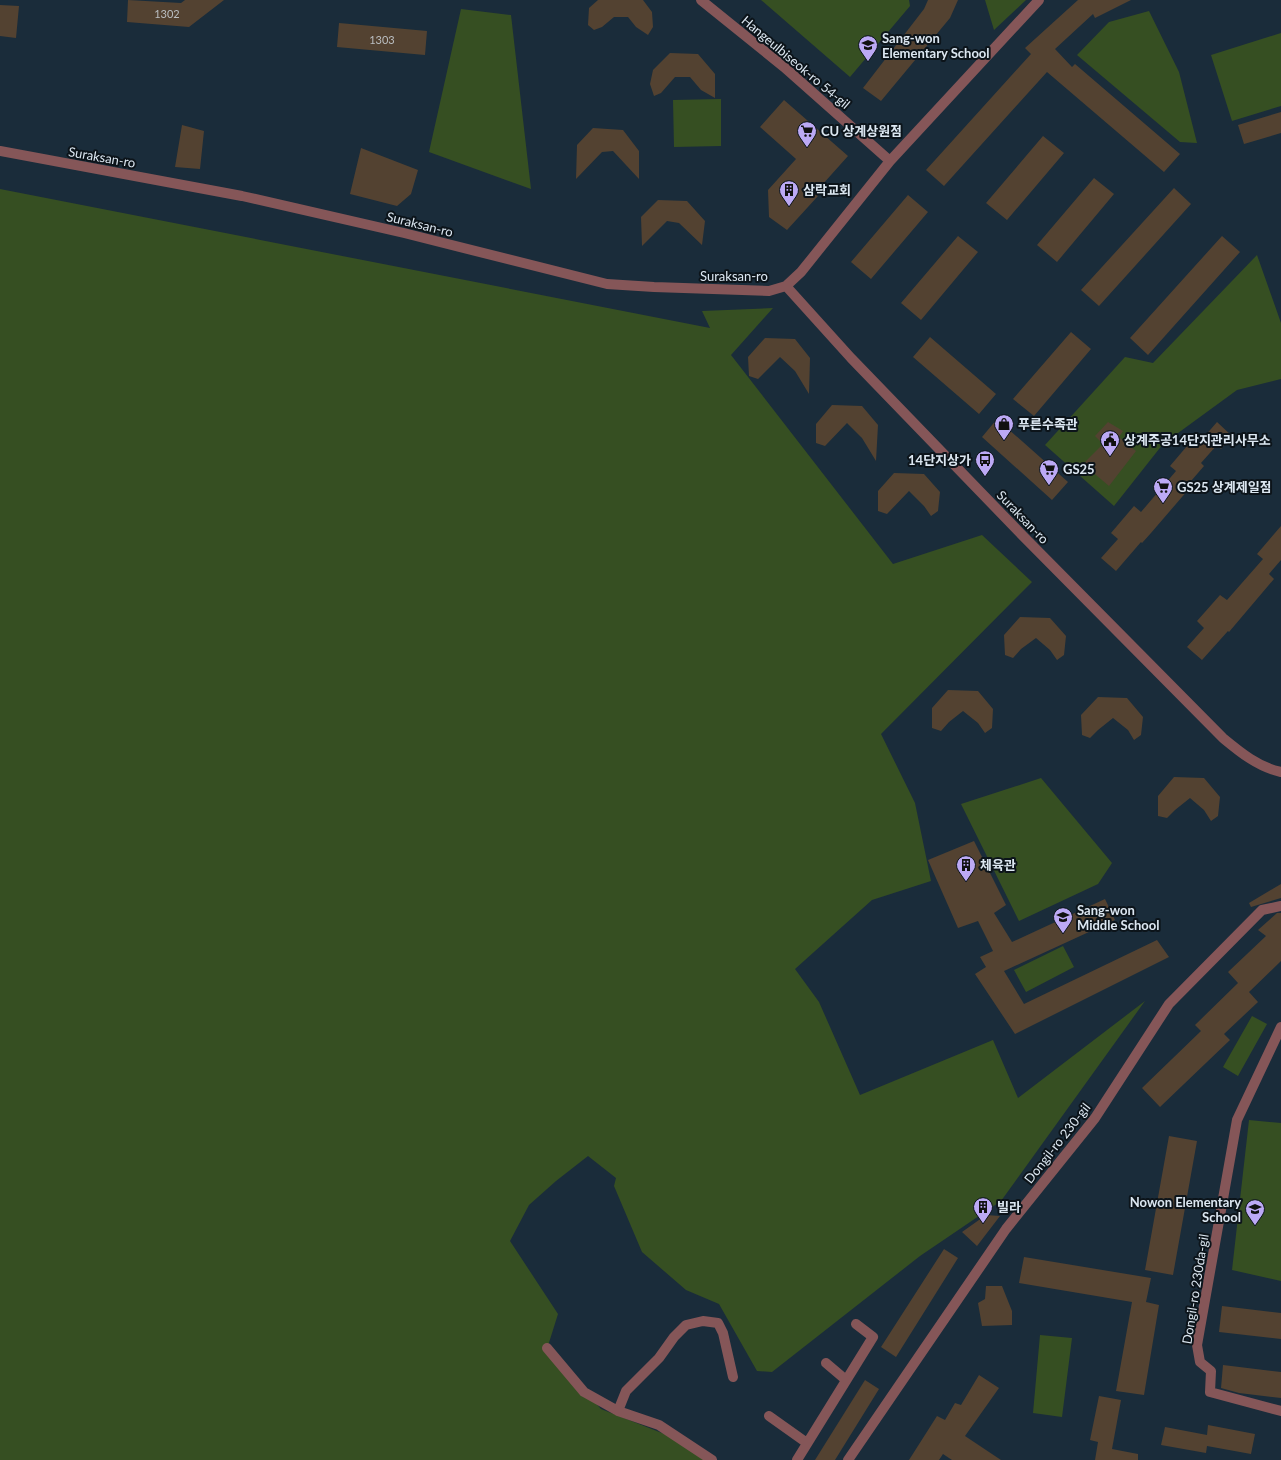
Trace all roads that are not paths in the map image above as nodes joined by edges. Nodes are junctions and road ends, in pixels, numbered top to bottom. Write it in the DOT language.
graph roads {
  1 [pos="701,0"];
  2 [pos="1038,0"];
  3 [pos="0,151"];
  4 [pos="890,161"];
  5 [pos="786,286"];
  6 [pos="1281,772"];
  7 [pos="1281,906"];
  8 [pos="1281,1028"];
  9 [pos="856,1324"];
  10 [pos="547,1348"];
  11 [pos="826,1363"];
  12 [pos="733,1377"];
  13 [pos="846,1380"];
  14 [pos="618,1411"];
  15 [pos="1281,1411"];
  16 [pos="769,1416"];
  17 [pos="808,1443"];
  18 [pos="712,1460"];
  19 [pos="797,1460"];
  20 [pos="848,1460"];
  1 -- 4 [label="street, Hangeulbiseok-ro 54-gil"];
  2 -- 4 [label="street"];
  3 -- 5 [label="street, Suraksan-ro"];
  4 -- 5 [label="street"];
  5 -- 6 [label="street, Suraksan-ro"];
  7 -- 20 [label="street, Dongil-ro 230-gil"];
  8 -- 15 [label="street, Dongil-ro 230da-gil"];
  9 -- 13 [label="street"];
  10 -- 14 [label="street"];
  11 -- 13 [label="street"];
  12 -- 14 [label="street"];
  13 -- 17 [label="street"];
  14 -- 18 [label="street"];
  16 -- 17 [label="street"];
  17 -- 19 [label="street"];
}
